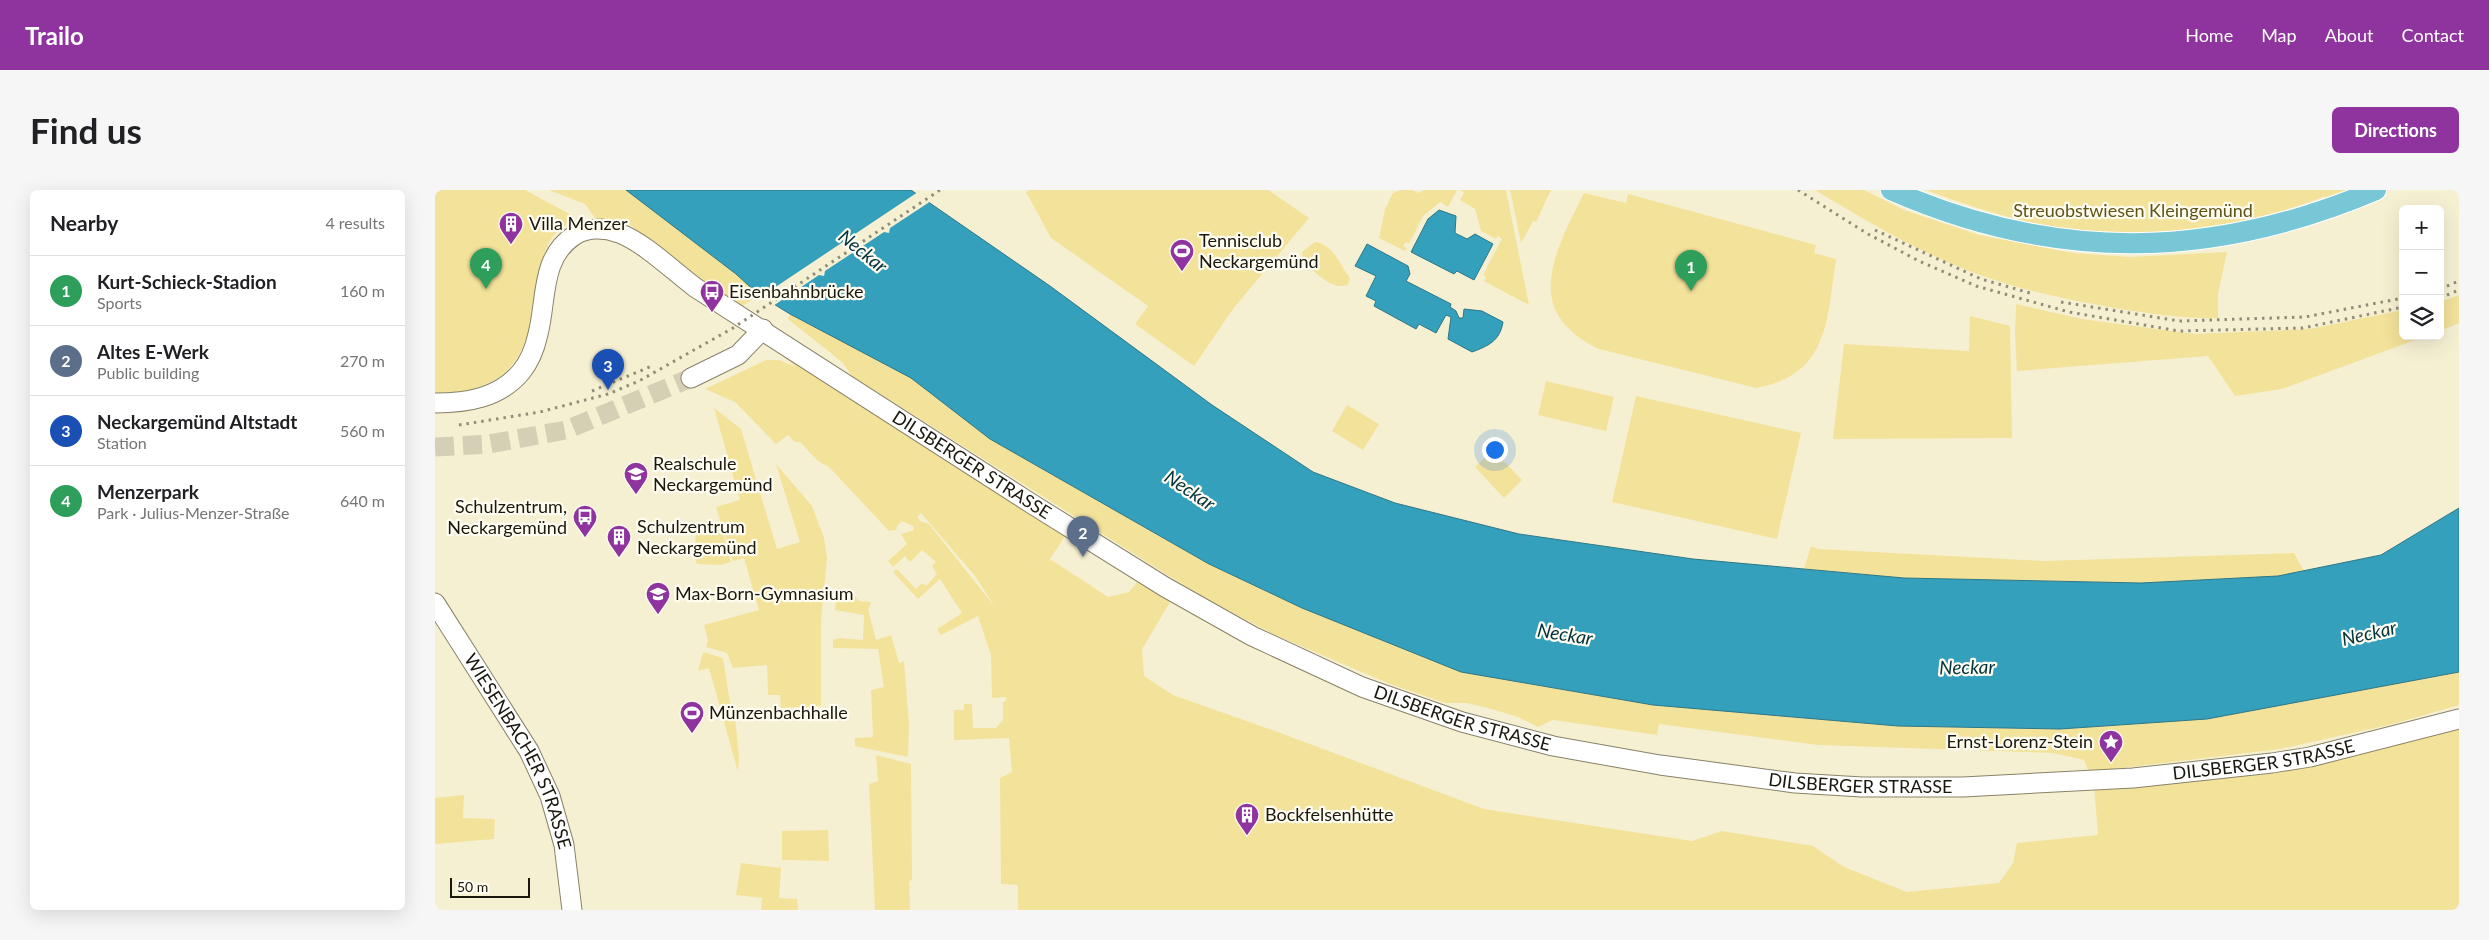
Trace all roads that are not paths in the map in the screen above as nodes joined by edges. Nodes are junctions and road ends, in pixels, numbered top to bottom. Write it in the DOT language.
graph roads {
  1 [pos="1891,190"];
  2 [pos="2376,190"];
  3 [pos="763,329"];
  4 [pos="691,378"];
  5 [pos="435,403"];
  6 [pos="435,603"];
  7 [pos="2459,719"];
  8 [pos="572,910"];
  1 -- 2 [label="main road"];
  3 -- 4 [label="street"];
  3 -- 5 [label="street, DILSBERGER STRASSE"];
  3 -- 7 [label="street, DILSBERGER STRASSE"];
  6 -- 8 [label="street, WIESENBACHER STRASSE"];
}
